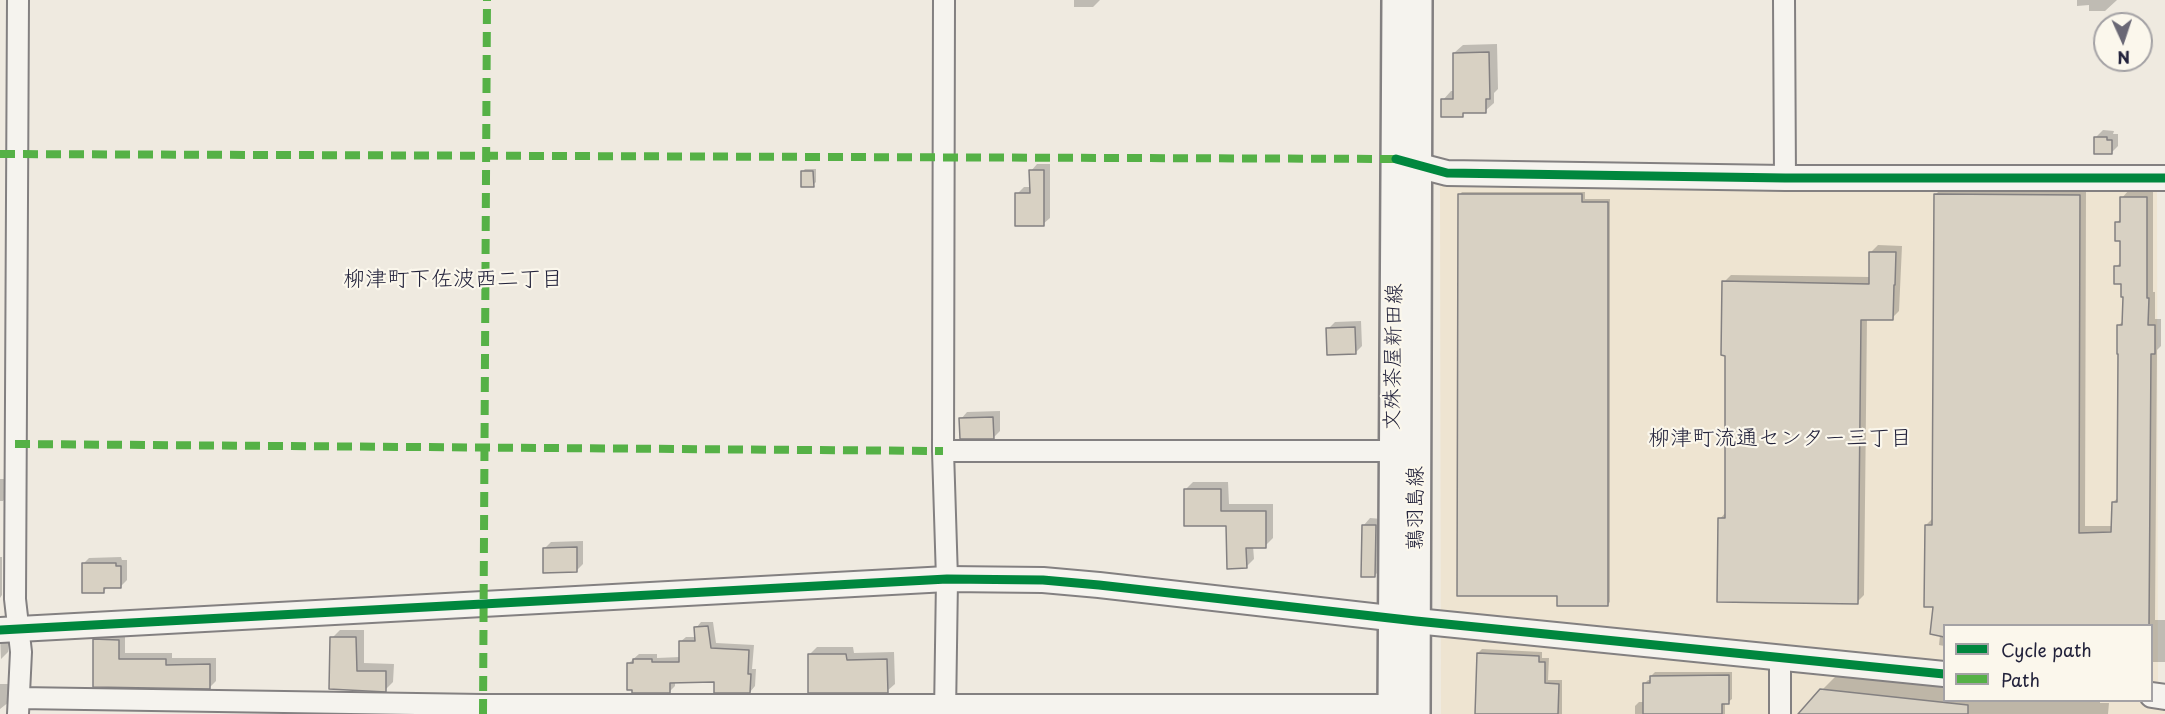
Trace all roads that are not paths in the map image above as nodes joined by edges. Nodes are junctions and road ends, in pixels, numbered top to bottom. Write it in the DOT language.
graph roads {
  1 [pos="18,0"];
  2 [pos="944,0"];
  3 [pos="1396,0"];
  4 [pos="1418,0"];
  5 [pos="1784,0"];
  6 [pos="1406,163"];
  7 [pos="1785,178"];
  8 [pos="2165,178"];
  9 [pos="8,444"];
  10 [pos="943,451"];
  11 [pos="1393,451"];
  12 [pos="947,579"];
  13 [pos="1404,619"];
  14 [pos="9,629"];
  15 [pos="1780,656"];
  16 [pos="1943,674"];
  17 [pos="18,706"];
  18 [pos="945,709"];
  19 [pos="1400,711"];
  20 [pos="1780,714"];
  1 -- 9 [label="street"];
  2 -- 10 [label="street"];
  3 -- 6 [label="main road, 文殊茶屋新田線"];
  4 -- 6 [label="main road, 鶉羽島線"];
  5 -- 7 [label="street"];
  6 -- 7 [label="street"];
  6 -- 11 [label="main road, 文殊茶屋新田線"];
  6 -- 13 [label="main road, 鶉羽島線"];
  7 -- 8 [label="street"];
  9 -- 14 [label="street"];
  10 -- 11 [label="street"];
  10 -- 12 [label="street"];
  11 -- 13 [label="main road, 文殊茶屋新田線"];
  12 -- 13 [label="street"];
  12 -- 14 [label="street"];
  12 -- 18 [label="street"];
  13 -- 15 [label="street"];
  13 -- 19 [label="main road"];
  14 -- 17 [label="street"];
  15 -- 16 [label="street"];
  15 -- 20 [label="street"];
  17 -- 18 [label="street"];
  18 -- 19 [label="street"];
}
